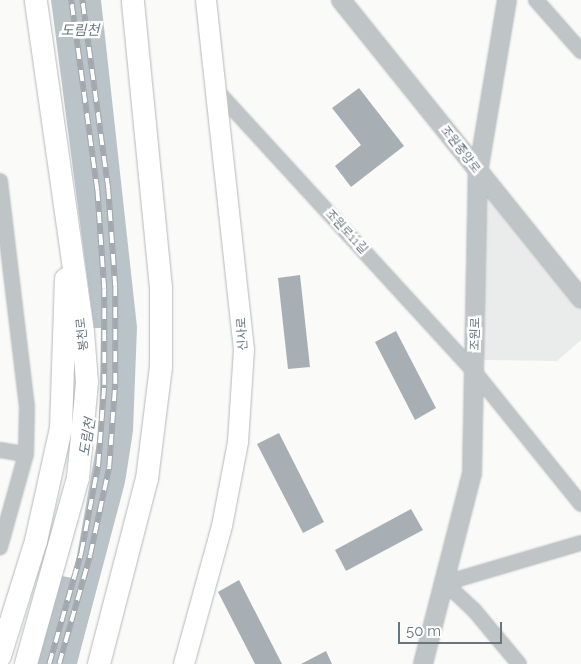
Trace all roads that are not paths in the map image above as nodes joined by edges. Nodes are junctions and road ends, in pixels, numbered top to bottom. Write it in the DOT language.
graph roads {
  1 [pos="36,0"];
  2 [pos="132,0"];
  3 [pos="206,0"];
  4 [pos="342,0"];
  5 [pos="507,0"];
  6 [pos="536,0"];
  7 [pos="581,51"];
  8 [pos="216,90"];
  9 [pos="478,172"];
  10 [pos="0,181"];
  11 [pos="68,223"];
  12 [pos="5,269"];
  13 [pos="581,298"];
  14 [pos="476,374"];
  15 [pos="0,450"];
  16 [pos="26,454"];
  17 [pos="581,504"];
  18 [pos="581,543"];
  19 [pos="0,547"];
  20 [pos="445,583"];
  21 [pos="0,656"];
  22 [pos="26,664"];
  23 [pos="100,664"];
  24 [pos="184,664"];
  25 [pos="423,664"];
  26 [pos="519,664"];
  1 -- 11 [label="main road, 봉천로"];
  2 -- 23 [label="main road"];
  3 -- 8 [label="main road, 신사로"];
  4 -- 9 [label="street, 조원중앙로"];
  5 -- 9 [label="street, 조원로"];
  6 -- 7 [label="street"];
  8 -- 14 [label="street, 조원로11길"];
  8 -- 24 [label="main road, 신사로"];
  9 -- 13 [label="street, 조원중앙로"];
  9 -- 14 [label="street, 조원로"];
  10 -- 12 [label="street"];
  11 -- 21 [label="main road"];
  11 -- 22 [label="main road, 봉천로"];
  12 -- 16 [label="street"];
  14 -- 17 [label="street, 조원로11길"];
  14 -- 20 [label="street, 조원로"];
  15 -- 16 [label="street"];
  16 -- 19 [label="street"];
  18 -- 20 [label="street"];
  20 -- 25 [label="street, 조원로"];
  20 -- 26 [label="street"];
}
